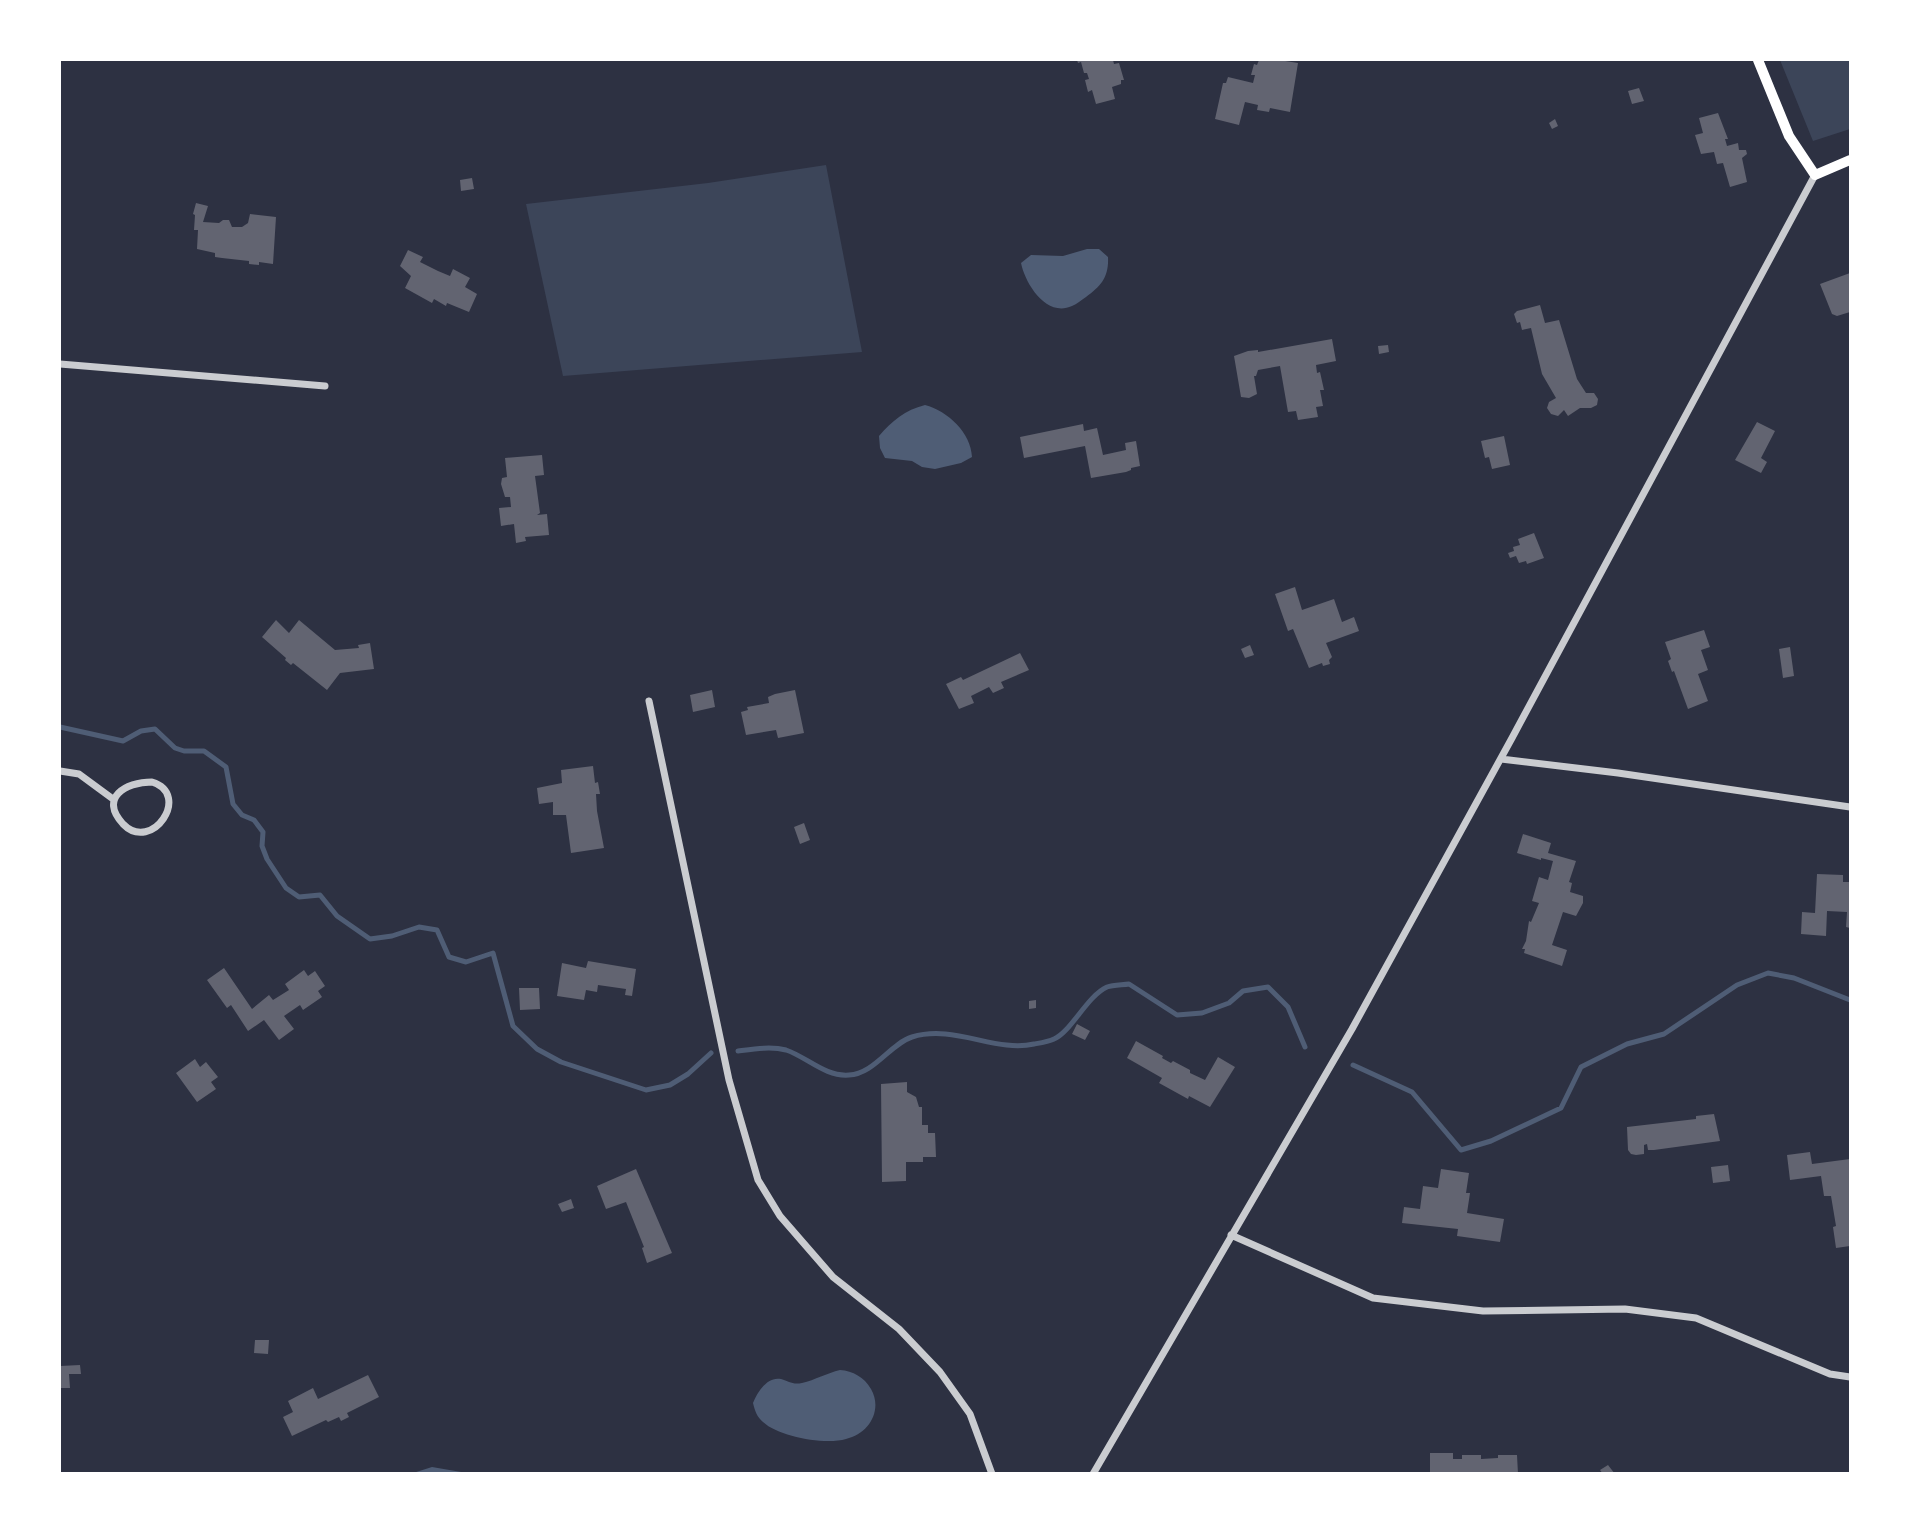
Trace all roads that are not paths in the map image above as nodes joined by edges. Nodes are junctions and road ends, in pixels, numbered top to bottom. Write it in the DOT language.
graph roads {
  1 [pos="1758,60"];
  2 [pos="1850,160"];
  3 [pos="1815,175"];
  4 [pos="60,364"];
  5 [pos="325,386"];
  6 [pos="649,701"];
  7 [pos="1501,759"];
  8 [pos="60,771"];
  9 [pos="113,799"];
  10 [pos="1850,807"];
  11 [pos="1231,1235"];
  12 [pos="1850,1377"];
  13 [pos="992,1474"];
  14 [pos="1093,1474"];
  1 -- 3 [label="main road"];
  2 -- 3 [label="main road"];
  3 -- 7 [label="street"];
  4 -- 5 [label="street"];
  6 -- 13 [label="street"];
  7 -- 10 [label="street"];
  7 -- 11 [label="street"];
  8 -- 9 [label="street"];
  9 -- 9 [label="street"];
  11 -- 12 [label="street"];
  11 -- 14 [label="street"];
}
